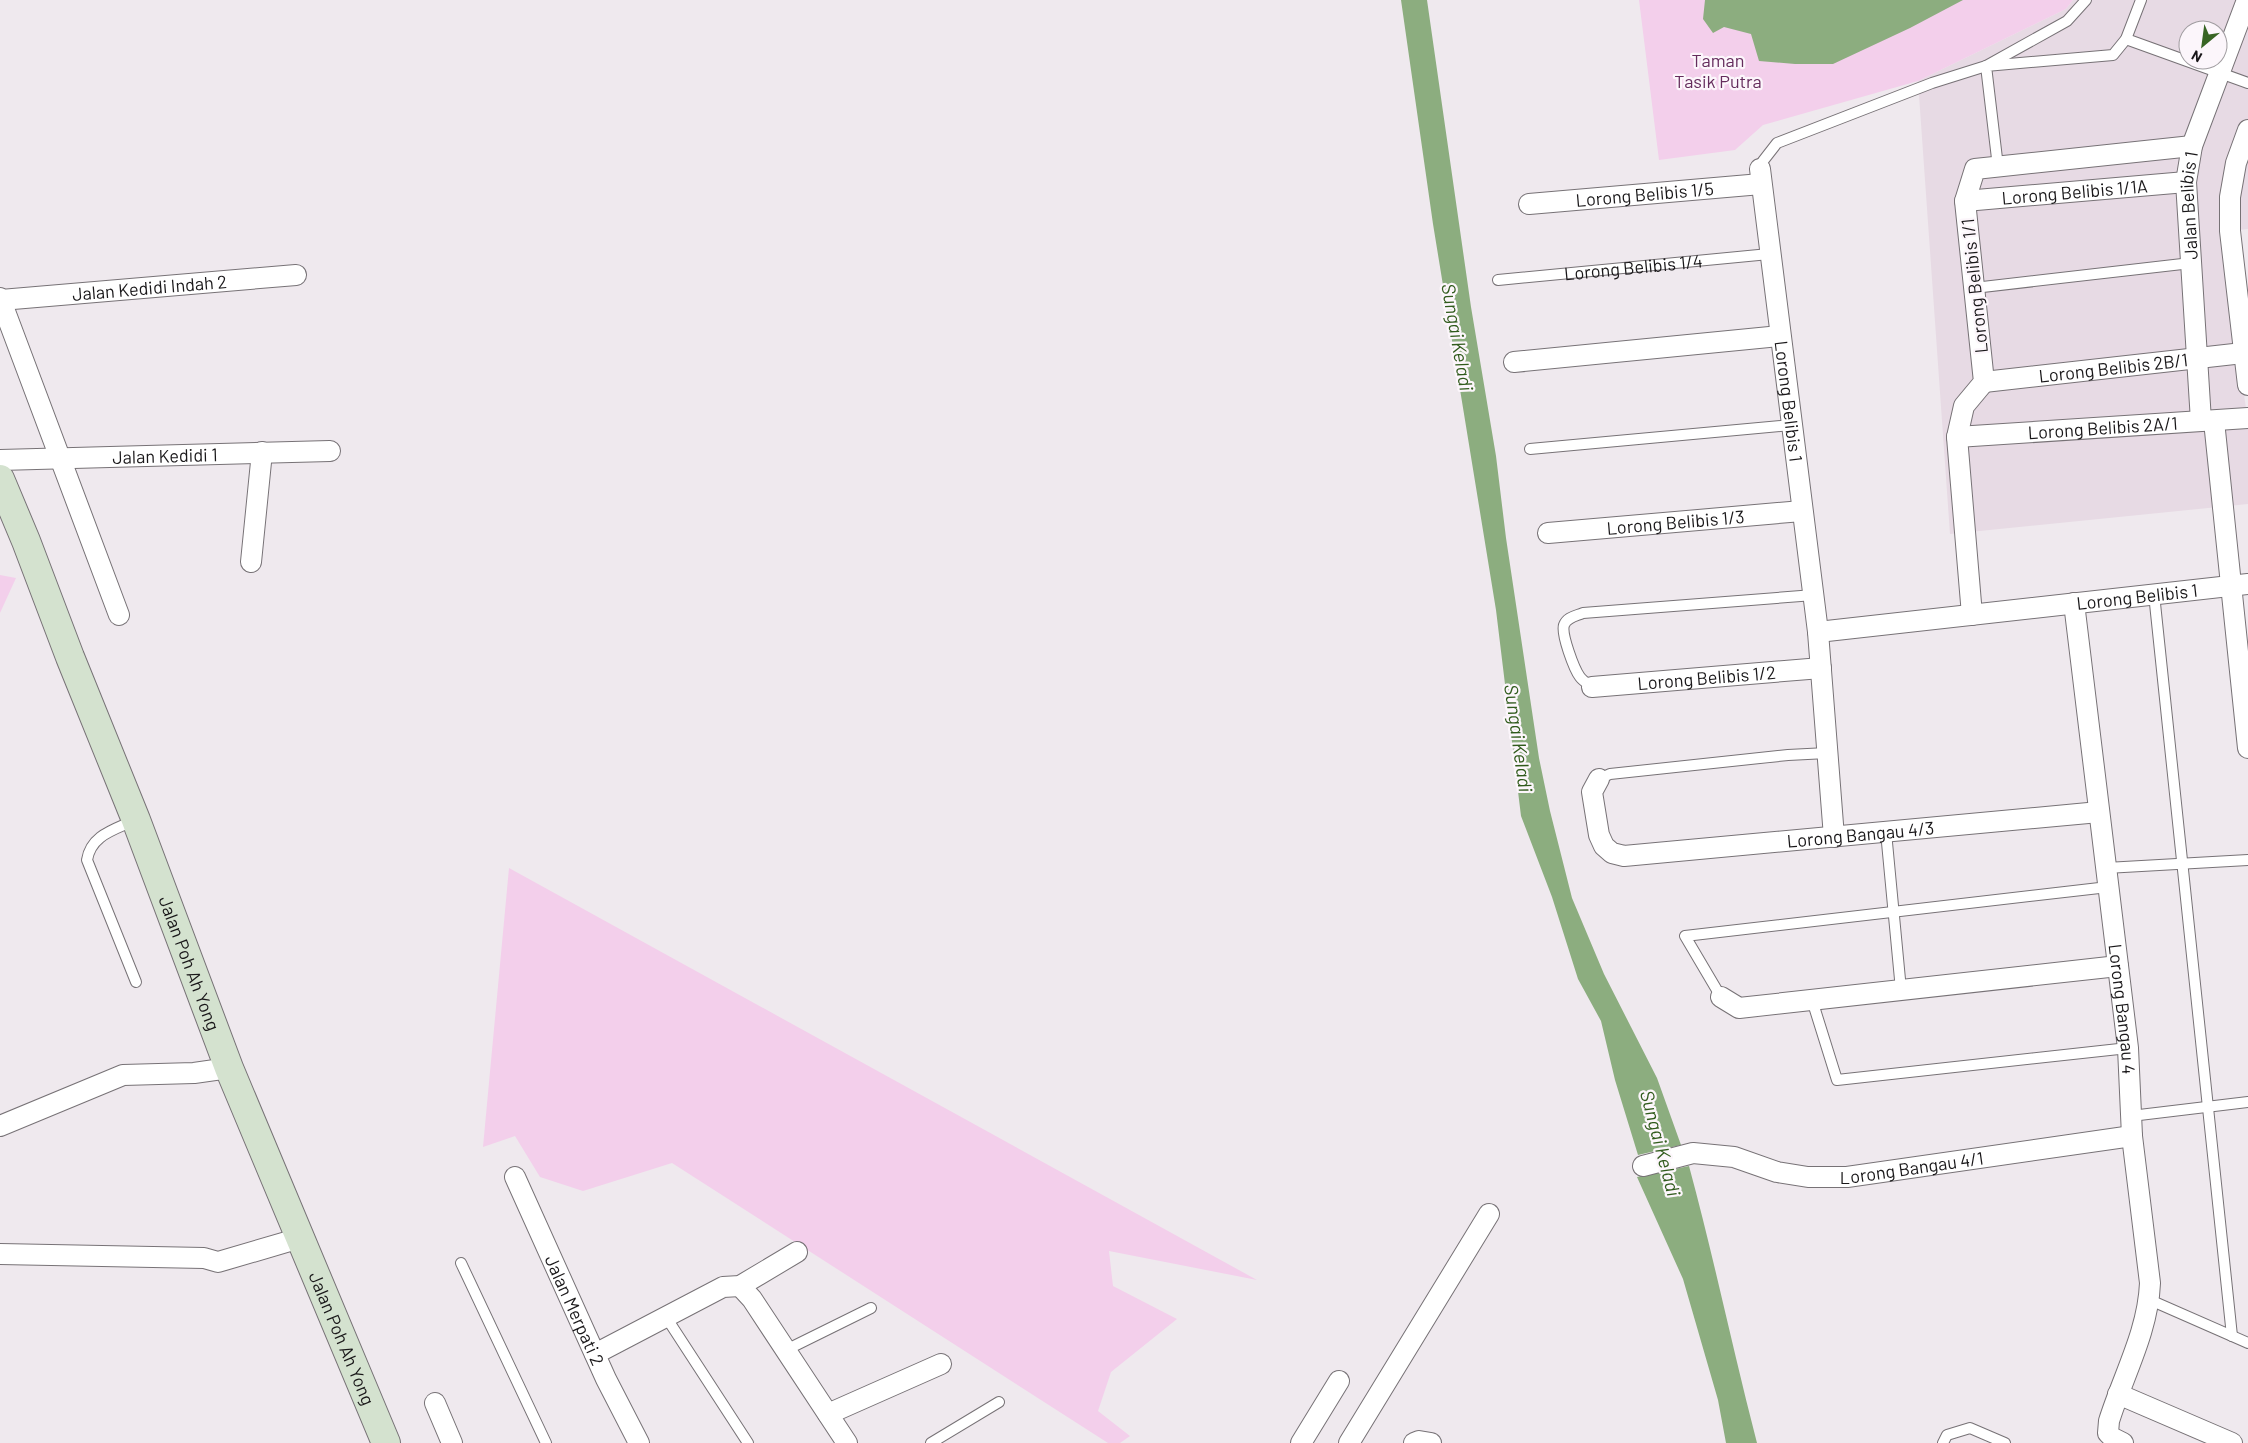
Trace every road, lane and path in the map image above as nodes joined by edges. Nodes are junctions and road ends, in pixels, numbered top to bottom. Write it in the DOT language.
graph roads {
  1 [pos="2086,0"];
  2 [pos="2141,0"];
  3 [pos="2247,0"];
  4 [pos="2126,39"];
  5 [pos="1986,66"];
  6 [pos="2220,73"];
  7 [pos="2248,83"];
  8 [pos="2248,130"];
  9 [pos="2192,146"];
  10 [pos="1998,166"];
  11 [pos="1760,176"];
  12 [pos="2186,182"];
  13 [pos="1964,201"];
  14 [pos="1529,204"];
  15 [pos="1769,254"];
  16 [pos="2191,263"];
  17 [pos="296,275"];
  18 [pos="1498,280"];
  19 [pos="1974,288"];
  20 [pos="1,299"];
  21 [pos="1780,336"];
  22 [pos="2243,352"];
  23 [pos="2197,358"];
  24 [pos="1514,362"];
  25 [pos="1984,382"];
  26 [pos="2248,385"];
  27 [pos="2248,418"];
  28 [pos="2207,421"];
  29 [pos="1791,425"];
  30 [pos="1957,438"];
  31 [pos="1530,449"];
  32 [pos="330,451"];
  33 [pos="262,452"];
  34 [pos="59,458"];
  35 [pos="0,460"];
  36 [pos="0,479"];
  37 [pos="1802,510"];
  38 [pos="1548,533"];
  39 [pos="251,562"];
  40 [pos="2239,585"];
  41 [pos="2154,594"];
  42 [pos="1814,595"];
  43 [pos="2074,603"];
  44 [pos="119,615"];
  45 [pos="1972,615"];
  46 [pos="1818,632"];
  47 [pos="1821,668"];
  48 [pos="1592,687"];
  49 [pos="2248,748"];
  50 [pos="1827,754"];
  51 [pos="1599,779"];
  52 [pos="2099,812"];
  53 [pos="136,820"];
  54 [pos="1886,832"];
  55 [pos="1834,837"];
  56 [pos="2248,860"];
  57 [pos="2182,864"];
  58 [pos="2106,868"];
  59 [pos="2108,888"];
  60 [pos="1894,911"];
  61 [pos="2118,966"];
  62 [pos="136,982"];
  63 [pos="1901,990"];
  64 [pos="1721,997"];
  65 [pos="1812,1000"];
  66 [pos="2128,1048"];
  67 [pos="229,1068"];
  68 [pos="2248,1102"];
  69 [pos="2208,1106"];
  70 [pos="2131,1116"];
  71 [pos="0,1126"];
  72 [pos="2132,1136"];
  73 [pos="1642,1166"];
  74 [pos="515,1177"];
  75 [pos="1490,1214"];
  76 [pos="300,1238"];
  77 [pos="797,1252"];
  78 [pos="0,1254"];
  79 [pos="461,1263"];
  80 [pos="740,1286"];
  81 [pos="2150,1300"];
  82 [pos="871,1308"];
  83 [pos="666,1317"];
  84 [pos="2232,1336"];
  85 [pos="2248,1343"];
  86 [pos="786,1350"];
  87 [pos="595,1354"];
  88 [pos="942,1364"];
  89 [pos="1340,1381"];
  90 [pos="999,1402"];
  91 [pos="2115,1402"];
  92 [pos="435,1404"];
  93 [pos="828,1414"];
  94 [pos="2116,1441"];
  95 [pos="386,1443"];
  96 [pos="452,1443"];
  97 [pos="546,1443"];
  98 [pos="639,1443"];
  99 [pos="748,1443"];
  100 [pos="847,1443"];
  101 [pos="931,1443"];
  102 [pos="1301,1443"];
  103 [pos="1350,1443"];
  104 [pos="1414,1443"];
  105 [pos="1431,1443"];
  106 [pos="1943,1443"];
  107 [pos="2005,1443"];
  108 [pos="2232,1443"];
  1 -- 5 [label="lane"];
  2 -- 4 [label="lane"];
  3 -- 6 [label="street, Jalan Belibis 1"];
  4 -- 5 [label="lane"];
  4 -- 6 [label="lane"];
  5 -- 10 [label="lane"];
  5 -- 11 [label="lane"];
  6 -- 7 [label="lane"];
  6 -- 9 [label="street, Jalan Belibis 1"];
  8 -- 22 [label="street"];
  9 -- 10 [label="street, Lorong Belibis 1/1"];
  9 -- 12 [label="street, Jalan Belibis 1"];
  10 -- 13 [label="street, Lorong Belibis 1/1"];
  11 -- 14 [label="street, Lorong Belibis 1/5"];
  11 -- 15 [label="street, Lorong Belibis 1"];
  12 -- 13 [label="street, Lorong Belibis 1/1A"];
  12 -- 16 [label="street, Jalan Belibis 1"];
  13 -- 19 [label="street, Lorong Belibis 1/1"];
  15 -- 18 [label="lane, Lorong Belibis 1/4"];
  15 -- 21 [label="street, Lorong Belibis 1"];
  16 -- 19 [label="lane"];
  16 -- 23 [label="street, Jalan Belibis 1"];
  17 -- 20 [label="street, Jalan Kedidi Indah 2"];
  19 -- 25 [label="street, Lorong Belibis 1/1"];
  20 -- 34 [label="street"];
  21 -- 24 [label="street"];
  21 -- 29 [label="street, Lorong Belibis 1"];
  22 -- 23 [label="street, Lorong Belibis 2B/1"];
  22 -- 26 [label="street"];
  23 -- 25 [label="street, Lorong Belibis 2B/1"];
  23 -- 28 [label="street, Jalan Belibis 1"];
  25 -- 30 [label="street"];
  27 -- 28 [label="street, Lorong Belibis 2A/1"];
  28 -- 30 [label="street, Lorong Belibis 2A/1"];
  28 -- 40 [label="street, Jalan Belibis 1"];
  29 -- 31 [label="lane"];
  29 -- 37 [label="street, Lorong Belibis 1"];
  30 -- 45 [label="street"];
  32 -- 33 [label="street, Jalan Kedidi 1"];
  33 -- 34 [label="street, Jalan Kedidi 1"];
  33 -- 39 [label="street"];
  34 -- 35 [label="street, Jalan Kedidi 1"];
  34 -- 44 [label="street"];
  36 -- 53 [label="main road, Jalan Poh Ah Yong"];
  37 -- 38 [label="street, Lorong Belibis 1/3"];
  37 -- 42 [label="street, Lorong Belibis 1"];
  40 -- 41 [label="street, Lorong Belibis 1"];
  40 -- 49 [label="street, Jalan Belibis 1"];
  41 -- 43 [label="street, Lorong Belibis 1"];
  41 -- 57 [label="lane"];
  42 -- 46 [label="street, Lorong Belibis 1"];
  42 -- 48 [label="lane"];
  43 -- 45 [label="street, Lorong Belibis 1"];
  43 -- 52 [label="street, Lorong Bangau 4"];
  45 -- 46 [label="street, Lorong Belibis 1"];
  46 -- 47 [label="street, Lorong Belibis 1"];
  47 -- 48 [label="street, Lorong Belibis 1/2"];
  47 -- 50 [label="street, Lorong Belibis 1"];
  50 -- 51 [label="lane"];
  50 -- 55 [label="street, Lorong Belibis 1"];
  51 -- 55 [label="street, Lorong Bangau 4/3"];
  52 -- 54 [label="street, Lorong Bangau 4/3"];
  52 -- 58 [label="street, Lorong Bangau 4"];
  53 -- 62 [label="lane"];
  53 -- 67 [label="main road, Jalan Poh Ah Yong"];
  54 -- 55 [label="street, Lorong Bangau 4/3"];
  54 -- 60 [label="lane"];
  56 -- 57 [label="lane"];
  57 -- 58 [label="lane"];
  57 -- 69 [label="lane"];
  58 -- 59 [label="street, Lorong Bangau 4"];
  59 -- 60 [label="lane"];
  59 -- 61 [label="street, Lorong Bangau 4"];
  60 -- 63 [label="lane"];
  60 -- 64 [label="lane"];
  61 -- 63 [label="street"];
  61 -- 66 [label="street, Lorong Bangau 4"];
  63 -- 65 [label="street"];
  64 -- 65 [label="street"];
  65 -- 66 [label="lane"];
  66 -- 70 [label="street, Lorong Bangau 4"];
  67 -- 71 [label="street"];
  67 -- 76 [label="main road, Jalan Poh Ah Yong"];
  68 -- 69 [label="lane"];
  69 -- 70 [label="lane"];
  69 -- 84 [label="lane"];
  70 -- 72 [label="street, Lorong Bangau 4"];
  72 -- 73 [label="street, Lorong Bangau 4/1"];
  72 -- 81 [label="street, Lorong Bangau 4"];
  74 -- 87 [label="street, Jalan Merpati 2"];
  75 -- 103 [label="street"];
  76 -- 78 [label="street"];
  76 -- 95 [label="main road, Jalan Poh Ah Yong"];
  77 -- 80 [label="street"];
  79 -- 97 [label="lane"];
  80 -- 83 [label="street"];
  80 -- 86 [label="street"];
  81 -- 84 [label="lane"];
  81 -- 91 [label="street, Lorong Bangau 4"];
  82 -- 86 [label="lane"];
  83 -- 87 [label="street"];
  83 -- 99 [label="lane"];
  84 -- 85 [label="lane"];
  86 -- 93 [label="street"];
  87 -- 98 [label="street, Jalan Merpati 2"];
  88 -- 93 [label="street"];
  89 -- 102 [label="street"];
  90 -- 101 [label="lane"];
  91 -- 94 [label="street, Lorong Bangau 4"];
  91 -- 108 [label="street"];
  92 -- 96 [label="street"];
  93 -- 100 [label="street"];
  104 -- 105 [label="street"];
  106 -- 107 [label="lane"];
}
